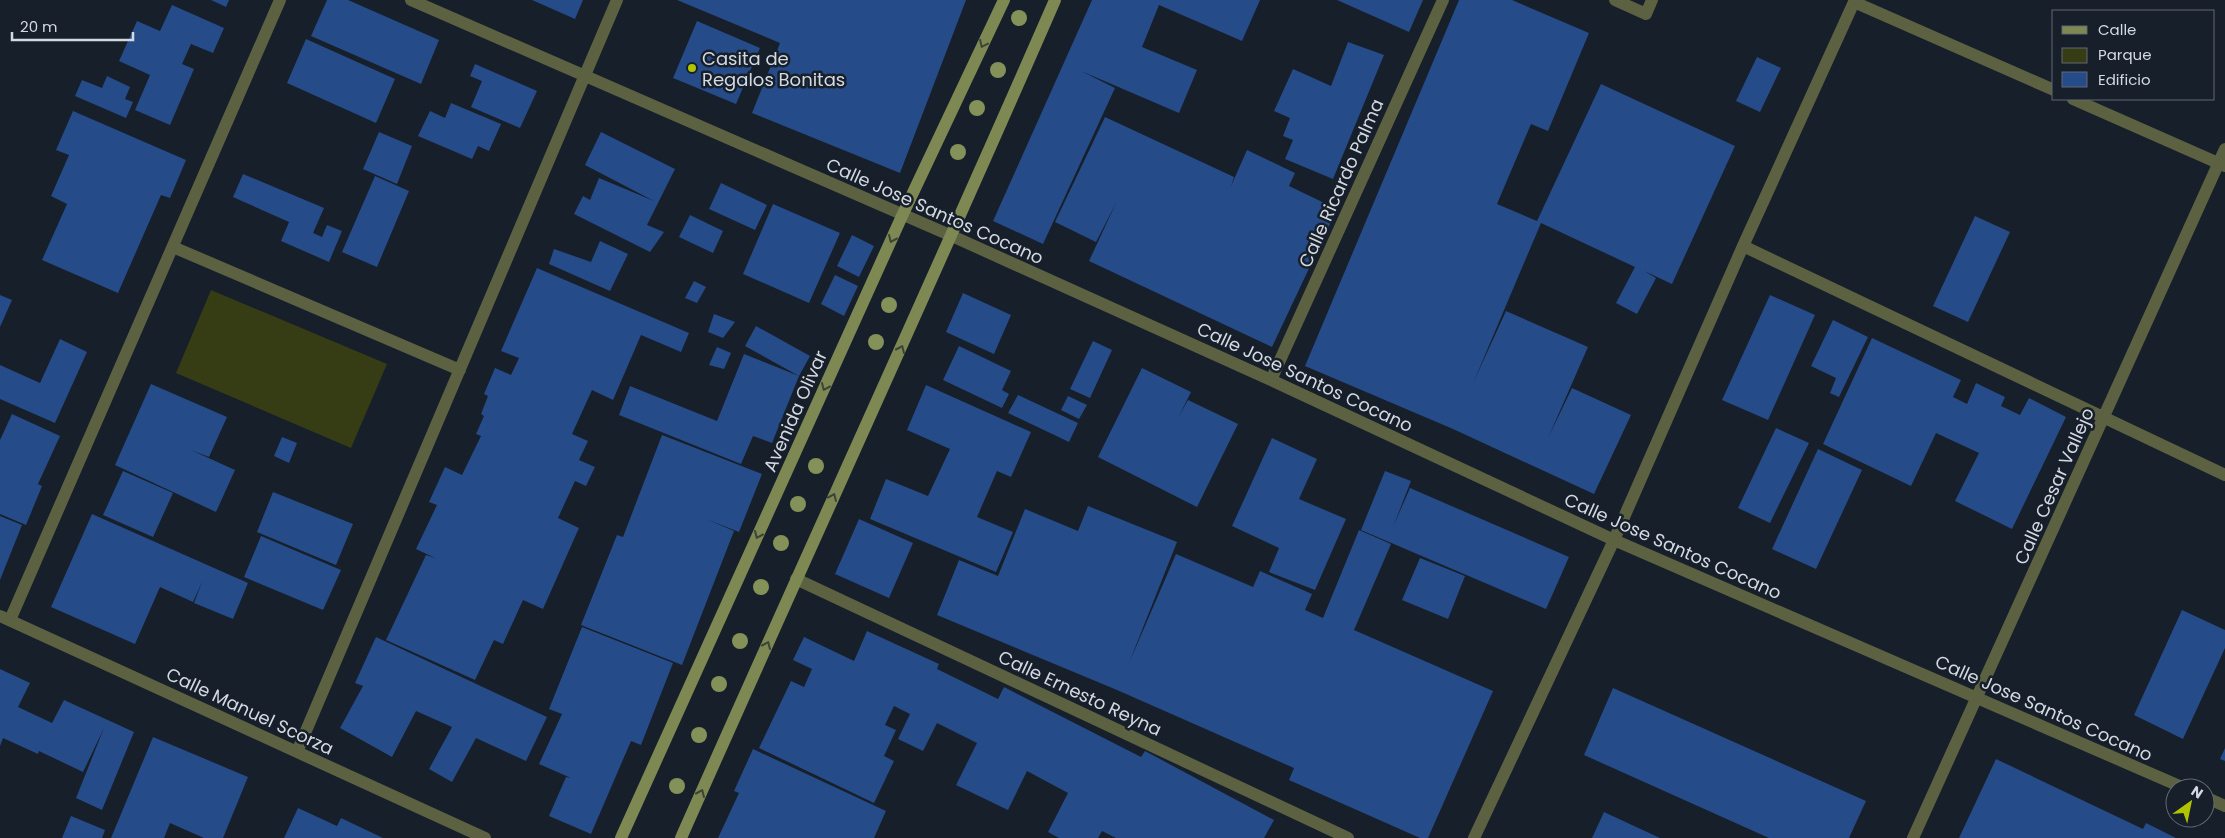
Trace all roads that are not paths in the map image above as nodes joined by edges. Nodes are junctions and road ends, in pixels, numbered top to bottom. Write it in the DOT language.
graph roads {
  1 [pos="280,0"];
  2 [pos="411,0"];
  3 [pos="616,0"];
  4 [pos="1004,0"];
  5 [pos="1055,0"];
  6 [pos="1443,0"];
  7 [pos="1615,0"];
  8 [pos="1652,0"];
  9 [pos="585,76"];
  10 [pos="2052,89"];
  11 [pos="2075,100"];
  12 [pos="2225,149"];
  13 [pos="2222,165"];
  14 [pos="902,216"];
  15 [pos="952,236"];
  16 [pos="1743,246"];
  17 [pos="173,247"];
  18 [pos="460,370"];
  19 [pos="1271,380"];
  20 [pos="2104,418"];
  21 [pos="2225,475"];
  22 [pos="1614,540"];
  23 [pos="796,579"];
  24 [pos="5,618"];
  25 [pos="1977,698"];
  26 [pos="297,752"];
  27 [pos="2165,780"];
  28 [pos="484,838"];
  29 [pos="621,838"];
  30 [pos="681,838"];
  31 [pos="1348,838"];
  32 [pos="1474,838"];
  33 [pos="1913,838"];
  1 -- 17 [label="street"];
  2 -- 9 [label="street, Calle Jose Santos Cocano"];
  3 -- 9 [label="street"];
  4 -- 14 [label="street, Avenida Olivar, one-way"];
  5 -- 15 [label="street"];
  6 -- 19 [label="street, Calle Ricardo Palma"];
  7 -- 8 [label="street"];
  9 -- 14 [label="street, Calle Jose Santos Cocano"];
  9 -- 18 [label="street"];
  10 -- 16 [label="street"];
  11 -- 13 [label="street"];
  12 -- 13 [label="street, Calle Cesar Vallejo"];
  13 -- 20 [label="street, Calle Cesar Vallejo"];
  14 -- 15 [label="street, Calle Jose Santos Cocano"];
  14 -- 29 [label="street, Avenida Olivar, one-way"];
  15 -- 19 [label="street, Calle Jose Santos Cocano"];
  23 -- 15 [label="street, one-way"];
  16 -- 20 [label="street"];
  16 -- 22 [label="street"];
  17 -- 18 [label="street"];
  17 -- 24 [label="street"];
  18 -- 26 [label="street"];
  19 -- 22 [label="street, Calle Jose Santos Cocano"];
  20 -- 21 [label="street"];
  20 -- 25 [label="street, Calle Cesar Vallejo"];
  22 -- 25 [label="street, Calle Jose Santos Cocano"];
  22 -- 32 [label="street"];
  30 -- 23 [label="street, one-way"];
  23 -- 31 [label="street, Calle Ernesto Reyna"];
  24 -- 26 [label="street, Calle Manuel Scorza"];
  25 -- 27 [label="street, Calle Jose Santos Cocano"];
  25 -- 33 [label="street, Calle Cesar Vallejo"];
  26 -- 28 [label="street, Calle Manuel Scorza"];
}
